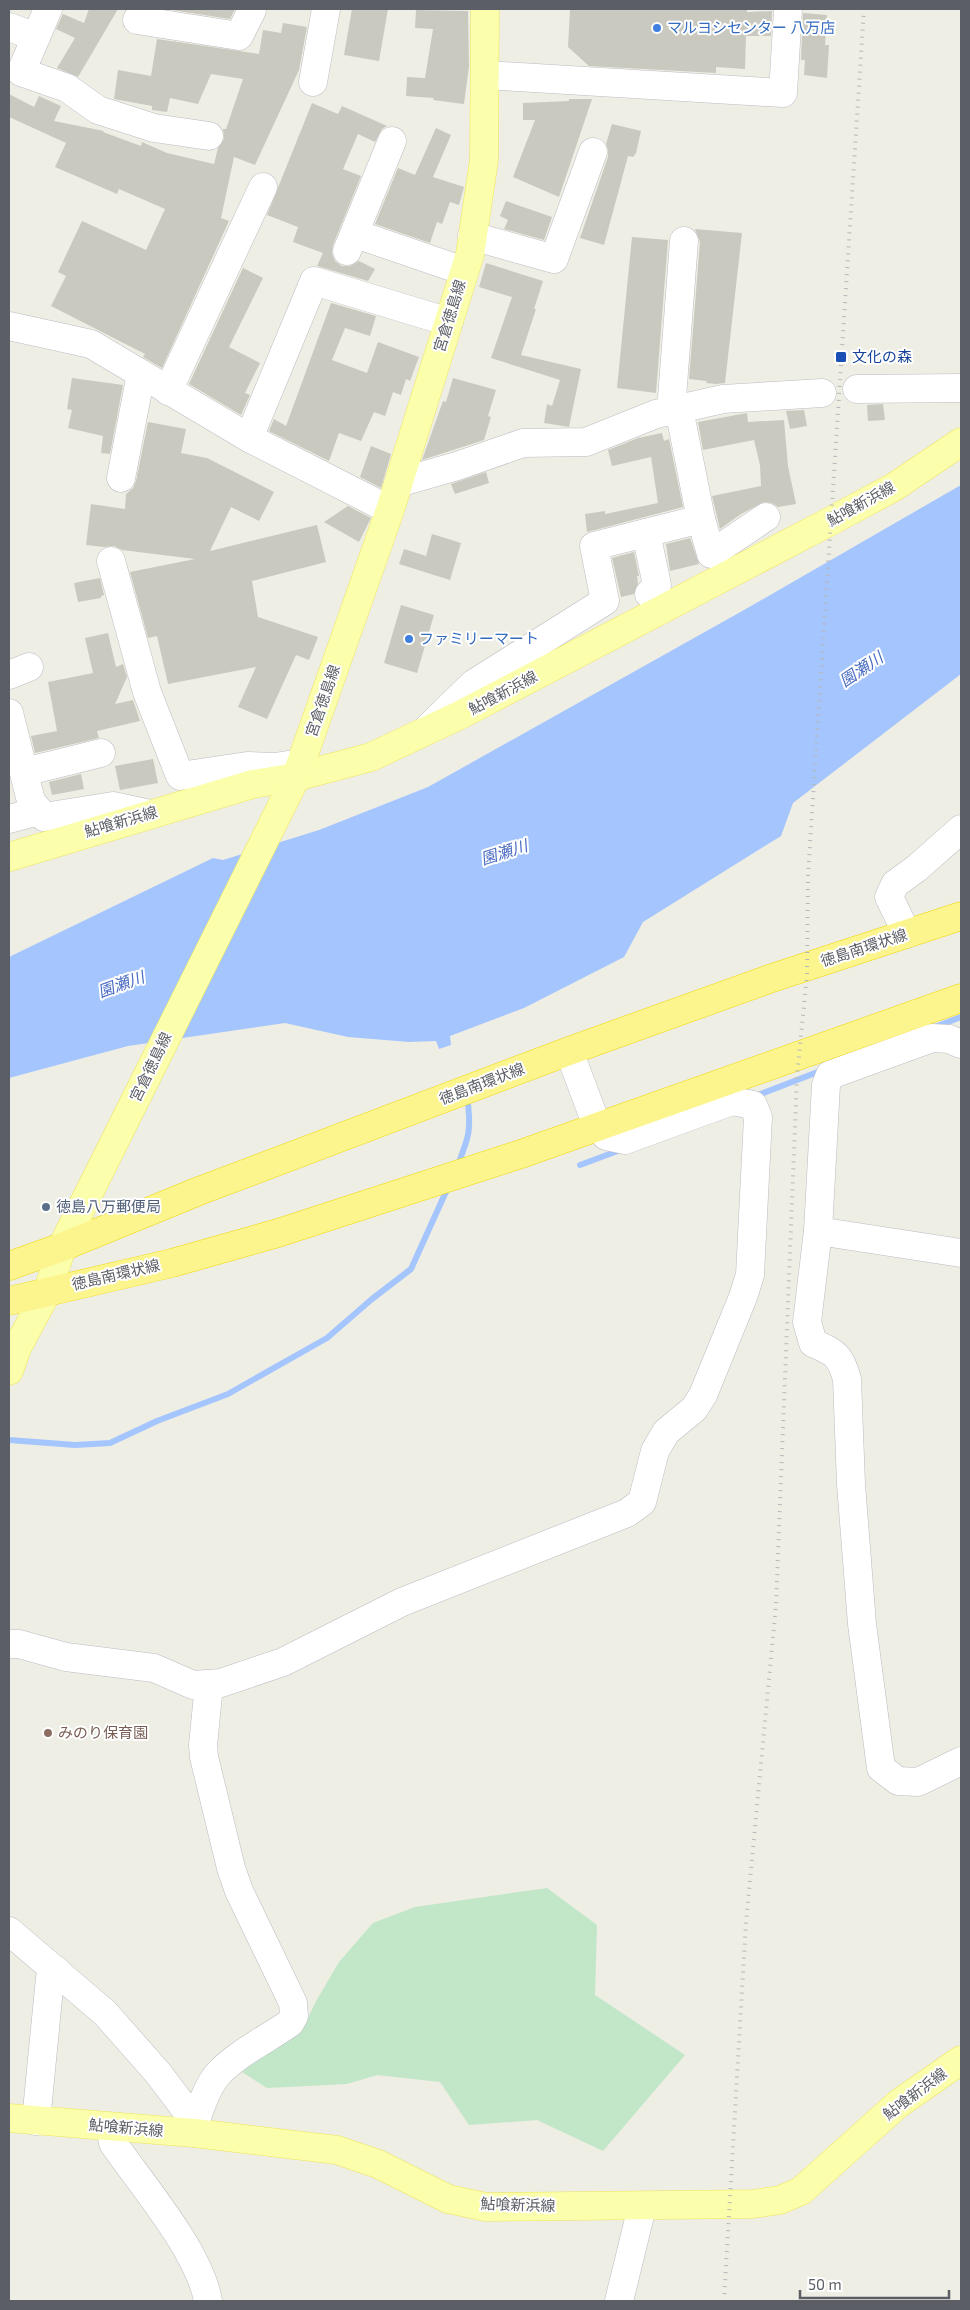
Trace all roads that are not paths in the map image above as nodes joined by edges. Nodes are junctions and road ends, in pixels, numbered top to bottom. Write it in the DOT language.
graph roads {
  1 [pos="48,9"];
  2 [pos="254,9"];
  3 [pos="326,9"];
  4 [pos="485,9"];
  5 [pos="788,9"];
  6 [pos="137,20"];
  7 [pos="9,27"];
  8 [pos="36,37"];
  9 [pos="485,75"];
  10 [pos="313,82"];
  11 [pos="209,138"];
  12 [pos="392,141"];
  13 [pos="594,152"];
  14 [pos="263,187"];
  15 [pos="472,236"];
  16 [pos="684,241"];
  17 [pos="464,271"];
  18 [pos="448,322"];
  19 [pos="9,326"];
  20 [pos="141,374"];
  21 [pos="961,388"];
  22 [pos="857,390"];
  23 [pos="168,391"];
  24 [pos="822,393"];
  25 [pos="675,410"];
  26 [pos="249,438"];
  27 [pos="961,442"];
  28 [pos="121,478"];
  29 [pos="398,483"];
  30 [pos="390,510"];
  31 [pos="766,517"];
  32 [pos="702,519"];
  33 [pos="646,533"];
  34 [pos="111,561"];
  35 [pos="649,594"];
  36 [pos="9,713"];
  37 [pos="422,733"];
  38 [pos="101,752"];
  39 [pos="24,772"];
  40 [pos="294,778"];
  41 [pos="40,811"];
  42 [pos="150,814"];
  43 [pos="9,819"];
  44 [pos="961,829"];
  45 [pos="9,856"];
  46 [pos="961,916"];
  47 [pos="907,934"];
  48 [pos="961,998"];
  49 [pos="961,1044"];
  50 [pos="569,1051"];
  51 [pos="597,1126"];
  52 [pos="818,1231"];
  53 [pos="62,1247"];
  54 [pos="961,1254"];
  55 [pos="9,1266"];
  56 [pos="48,1290"];
  57 [pos="9,1301"];
  58 [pos="13,1360"];
  59 [pos="9,1644"];
  60 [pos="209,1685"];
  61 [pos="961,1761"];
  62 [pos="9,1931"];
  63 [pos="56,1970"];
  64 [pos="961,2060"];
  65 [pos="9,2118"];
  66 [pos="36,2120"];
  67 [pos="110,2127"];
  68 [pos="194,2128"];
  69 [pos="642,2207"];
  70 [pos="208,2301"];
  71 [pos="619,2301"];
  1 -- 8 [label="street"];
  2 -- 6 [label="street"];
  3 -- 10 [label="street"];
  4 -- 9 [label="main road, 宮倉徳島線"];
  5 -- 9 [label="street"];
  7 -- 8 [label="street"];
  8 -- 11 [label="street"];
  9 -- 15 [label="main road, 宮倉徳島線"];
  12 -- 17 [label="street"];
  13 -- 15 [label="street"];
  14 -- 23 [label="street"];
  15 -- 17 [label="main road, 宮倉徳島線"];
  16 -- 25 [label="street"];
  17 -- 18 [label="main road, 宮倉徳島線"];
  18 -- 26 [label="street"];
  18 -- 29 [label="main road, 宮倉徳島線"];
  19 -- 20 [label="street"];
  20 -- 23 [label="street"];
  20 -- 28 [label="street"];
  21 -- 22 [label="street"];
  23 -- 26 [label="street"];
  24 -- 25 [label="street"];
  25 -- 29 [label="street"];
  25 -- 32 [label="street"];
  26 -- 30 [label="street"];
  27 -- 37 [label="main road, 鮎喰新浜線"];
  29 -- 30 [label="main road, 宮倉徳島線"];
  30 -- 40 [label="main road, 宮倉徳島線"];
  31 -- 32 [label="street"];
  32 -- 33 [label="street"];
  33 -- 35 [label="street"];
  33 -- 37 [label="street"];
  34 -- 40 [label="street"];
  36 -- 39 [label="street"];
  37 -- 40 [label="main road, 鮎喰新浜線"];
  38 -- 39 [label="street"];
  39 -- 41 [label="street"];
  40 -- 42 [label="main road, 鮎喰新浜線"];
  40 -- 53 [label="main road, 宮倉徳島線"];
  41 -- 42 [label="street"];
  41 -- 43 [label="street"];
  42 -- 45 [label="main road, 鮎喰新浜線"];
  44 -- 47 [label="street"];
  46 -- 47 [label="highway, 徳島南環状線"];
  47 -- 50 [label="highway, 徳島南環状線"];
  48 -- 51 [label="highway, 徳島南環状線"];
  49 -- 52 [label="street"];
  50 -- 51 [label="street"];
  50 -- 53 [label="highway, 徳島南環状線"];
  51 -- 56 [label="highway, 徳島南環状線"];
  51 -- 60 [label="street"];
  52 -- 54 [label="street"];
  52 -- 61 [label="street"];
  53 -- 55 [label="highway, 徳島南環状線"];
  53 -- 56 [label="main road, 宮倉徳島線"];
  56 -- 57 [label="highway, 徳島南環状線"];
  56 -- 58 [label="main road, 宮倉徳島線"];
  59 -- 60 [label="street"];
  60 -- 68 [label="street"];
  62 -- 63 [label="street"];
  63 -- 66 [label="street"];
  63 -- 68 [label="street"];
  64 -- 69 [label="main road, 鮎喰新浜線"];
  65 -- 66 [label="main road, 鮎喰新浜線"];
  66 -- 67 [label="main road, 鮎喰新浜線"];
  67 -- 68 [label="main road, 鮎喰新浜線"];
  67 -- 70 [label="street"];
  68 -- 69 [label="main road, 鮎喰新浜線"];
  69 -- 71 [label="street"];
}
